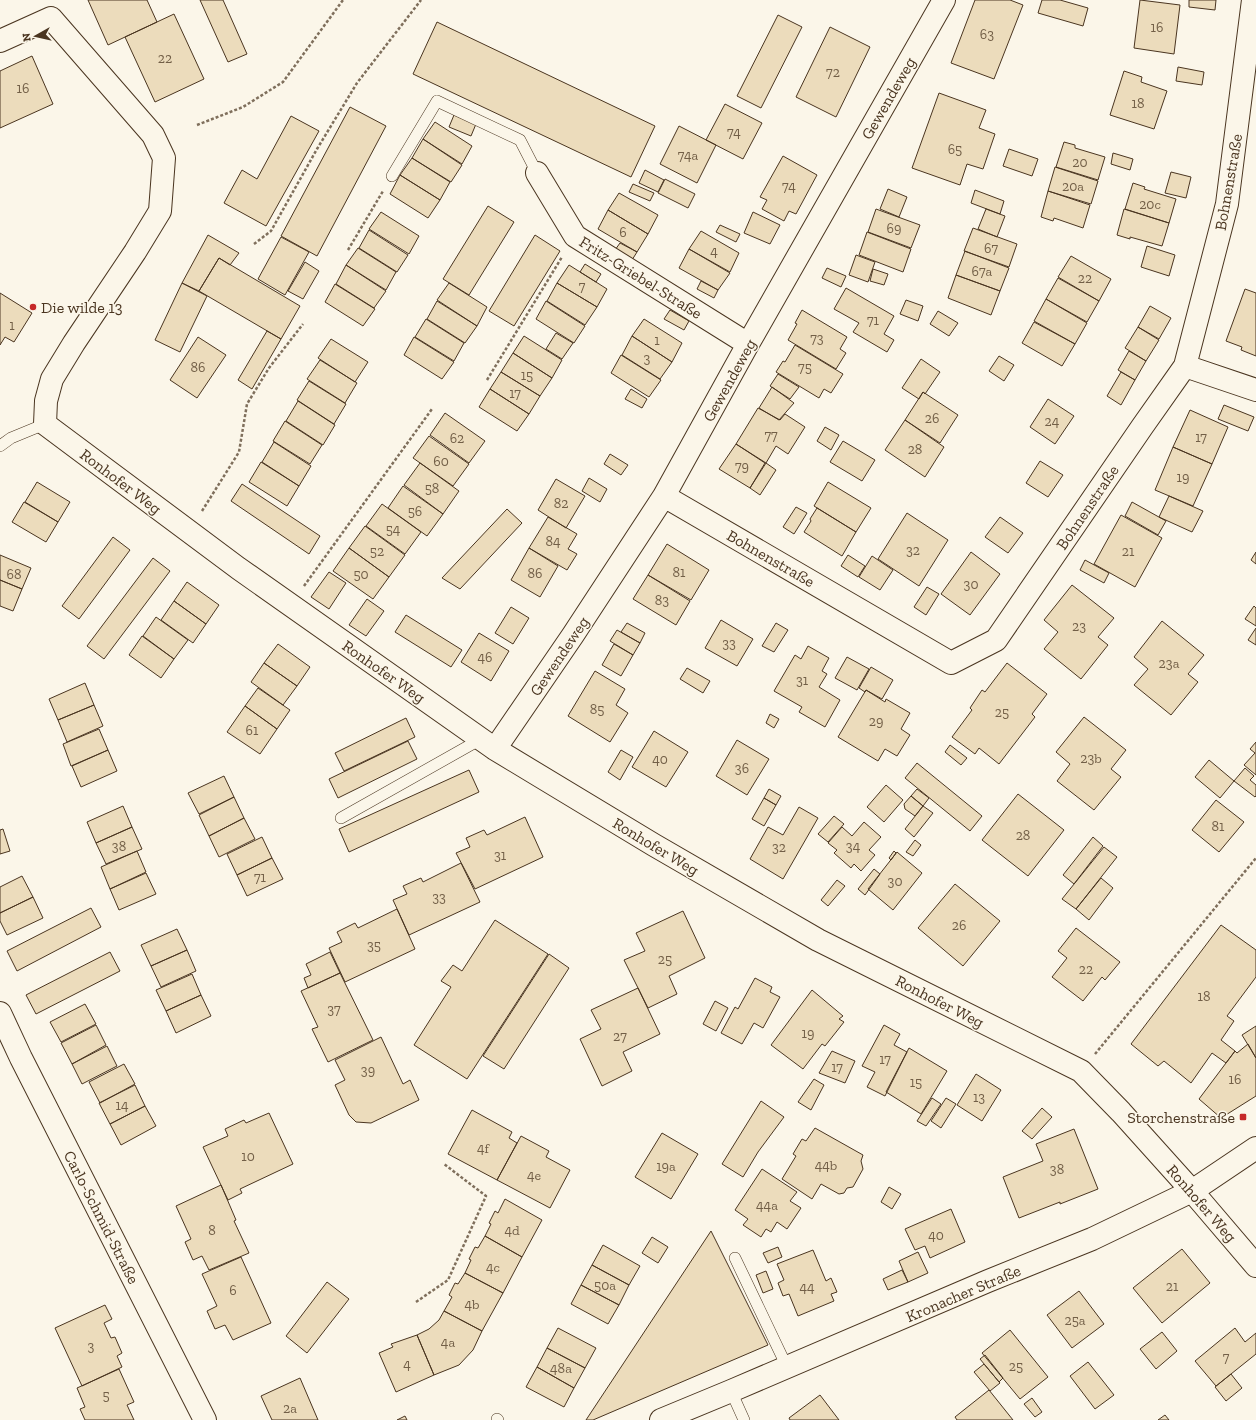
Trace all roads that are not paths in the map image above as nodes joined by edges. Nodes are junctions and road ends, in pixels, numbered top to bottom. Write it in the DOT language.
graph roads {
  1 [pos="944,0"];
  2 [pos="1253,0"];
  3 [pos="0,41"];
  4 [pos="537,173"];
  5 [pos="392,176"];
  6 [pos="748,344"];
  7 [pos="1185,366"];
  8 [pos="1256,390"];
  9 [pos="45,424"];
  10 [pos="0,446"];
  11 [pos="664,496"];
  12 [pos="488,744"];
  13 [pos="341,818"];
  14 [pos="0,1013"];
  15 [pos="1256,1148"];
  16 [pos="1192,1191"];
  17 [pos="735,1258"];
  18 [pos="1256,1266"];
  19 [pos="788,1367"];
  20 [pos="731,1391"];
  21 [pos="205,1420"];
  22 [pos="661,1420"];
  23 [pos="744,1420"];
  1 -- 6 [label="street, Gewendeweg"];
  2 -- 7 [label="street, Bohnenstraße"];
  3 -- 9 [label="street"];
  4 -- 5 [label="lane"];
  4 -- 6 [label="street, Fritz-Griebel-Straße"];
  6 -- 11 [label="street, Gewendeweg"];
  7 -- 8 [label="street"];
  7 -- 11 [label="street, Bohnenstraße"];
  9 -- 10 [label="lane"];
  9 -- 12 [label="street, Ronhofer Weg"];
  11 -- 12 [label="street, Gewendeweg"];
  12 -- 13 [label="lane"];
  12 -- 16 [label="street, Ronhofer Weg"];
  14 -- 21 [label="street, Carlo-Schmid-Straße"];
  15 -- 16 [label="street, Kronacher Straße"];
  16 -- 18 [label="street, Ronhofer Weg"];
  16 -- 19 [label="street, Kronacher Straße"];
  17 -- 19 [label="lane"];
  19 -- 20 [label="street, Kronacher Straße"];
  20 -- 22 [label="street, Kronacher Straße"];
  20 -- 23 [label="lane"];
}
